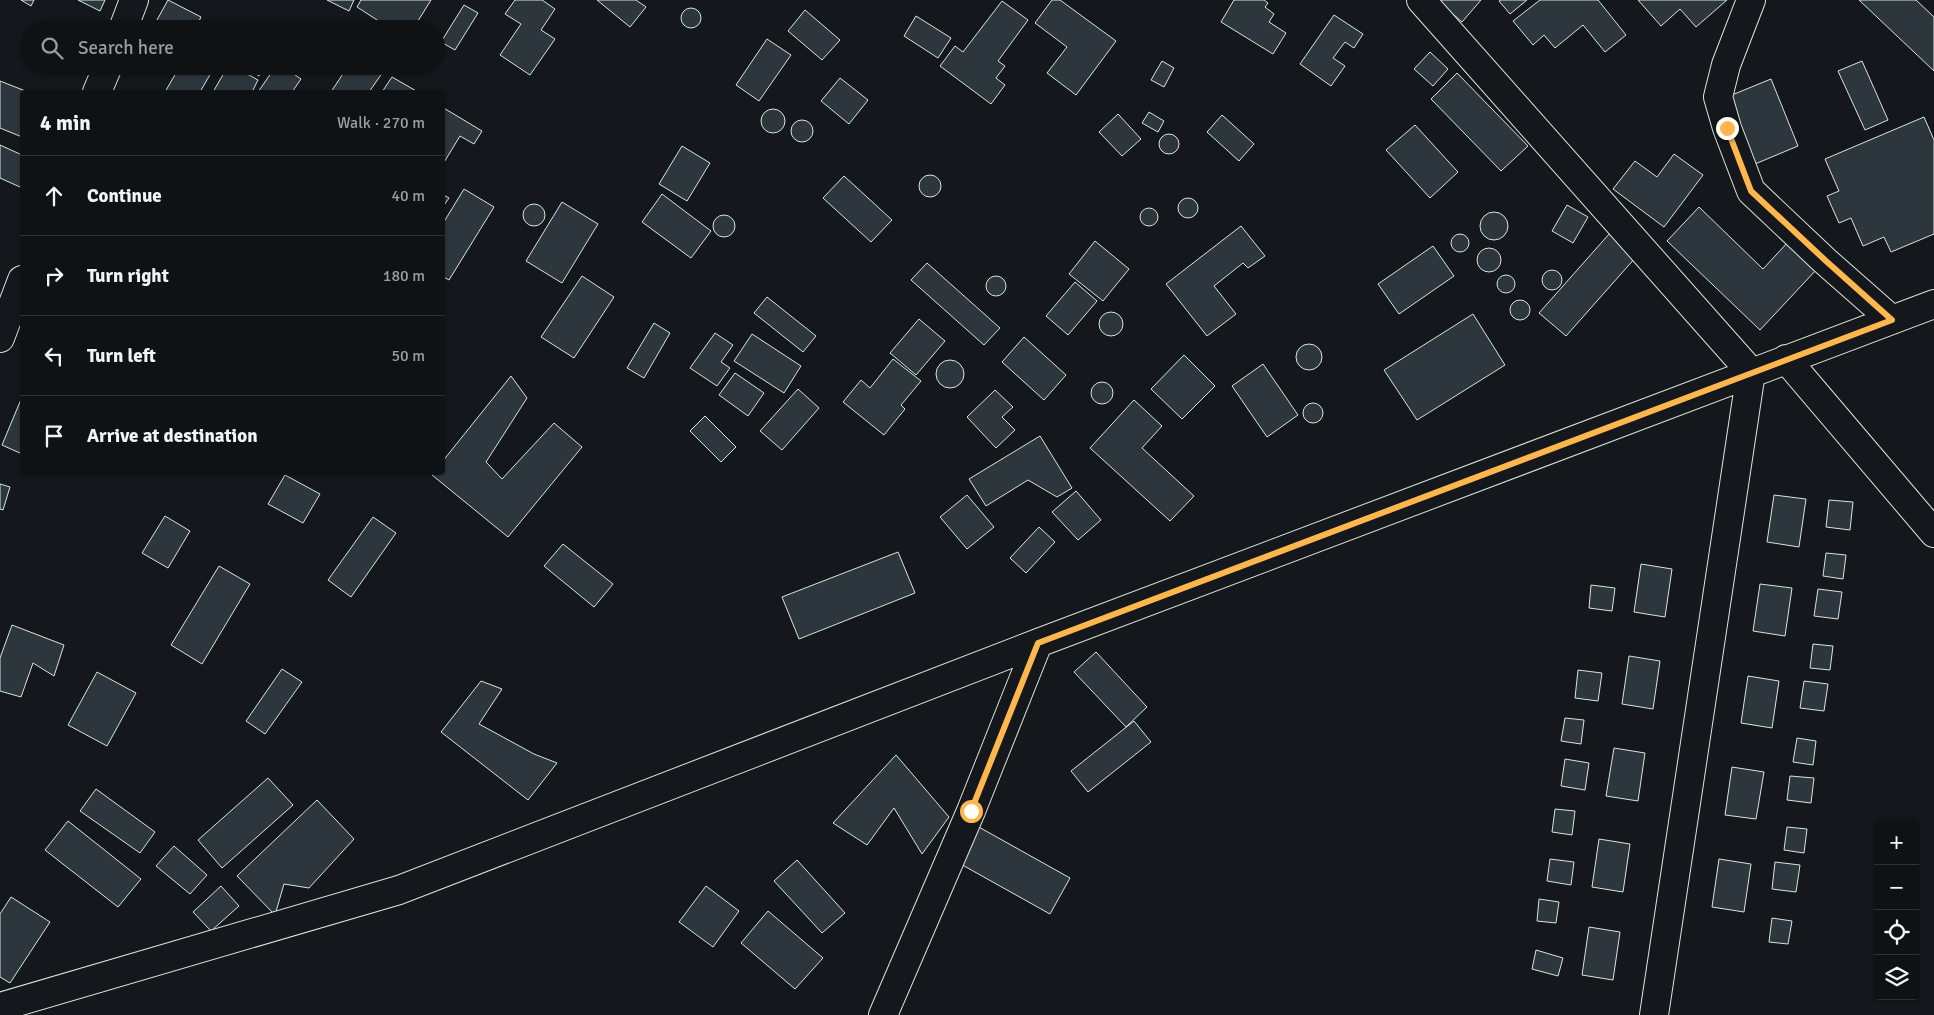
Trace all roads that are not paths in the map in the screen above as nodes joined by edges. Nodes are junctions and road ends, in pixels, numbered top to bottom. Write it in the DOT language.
graph roads {
  1 [pos="134,0"];
  2 [pos="1421,0"];
  3 [pos="1751,0"];
  4 [pos="126,20"];
  5 [pos="104,75"];
  6 [pos="98,90"];
  7 [pos="20,285"];
  8 [pos="1934,304"];
  9 [pos="1892,320"];
  10 [pos="0,338"];
  11 [pos="1786,359"];
  12 [pos="1751,372"];
  13 [pos="1934,533"];
  14 [pos="1038,643"];
  15 [pos="0,1007"];
  16 [pos="883,1015"];
  17 [pos="1654,1015"];
  1 -- 4 [label="street"];
  2 -- 12 [label="street"];
  3 -- 9 [label="street"];
  5 -- 6 [label="street"];
  7 -- 10 [label="street"];
  8 -- 9 [label="street"];
  9 -- 11 [label="street"];
  11 -- 12 [label="street"];
  11 -- 13 [label="street"];
  12 -- 14 [label="street"];
  12 -- 17 [label="street"];
  14 -- 15 [label="street"];
  14 -- 16 [label="street"];
}
